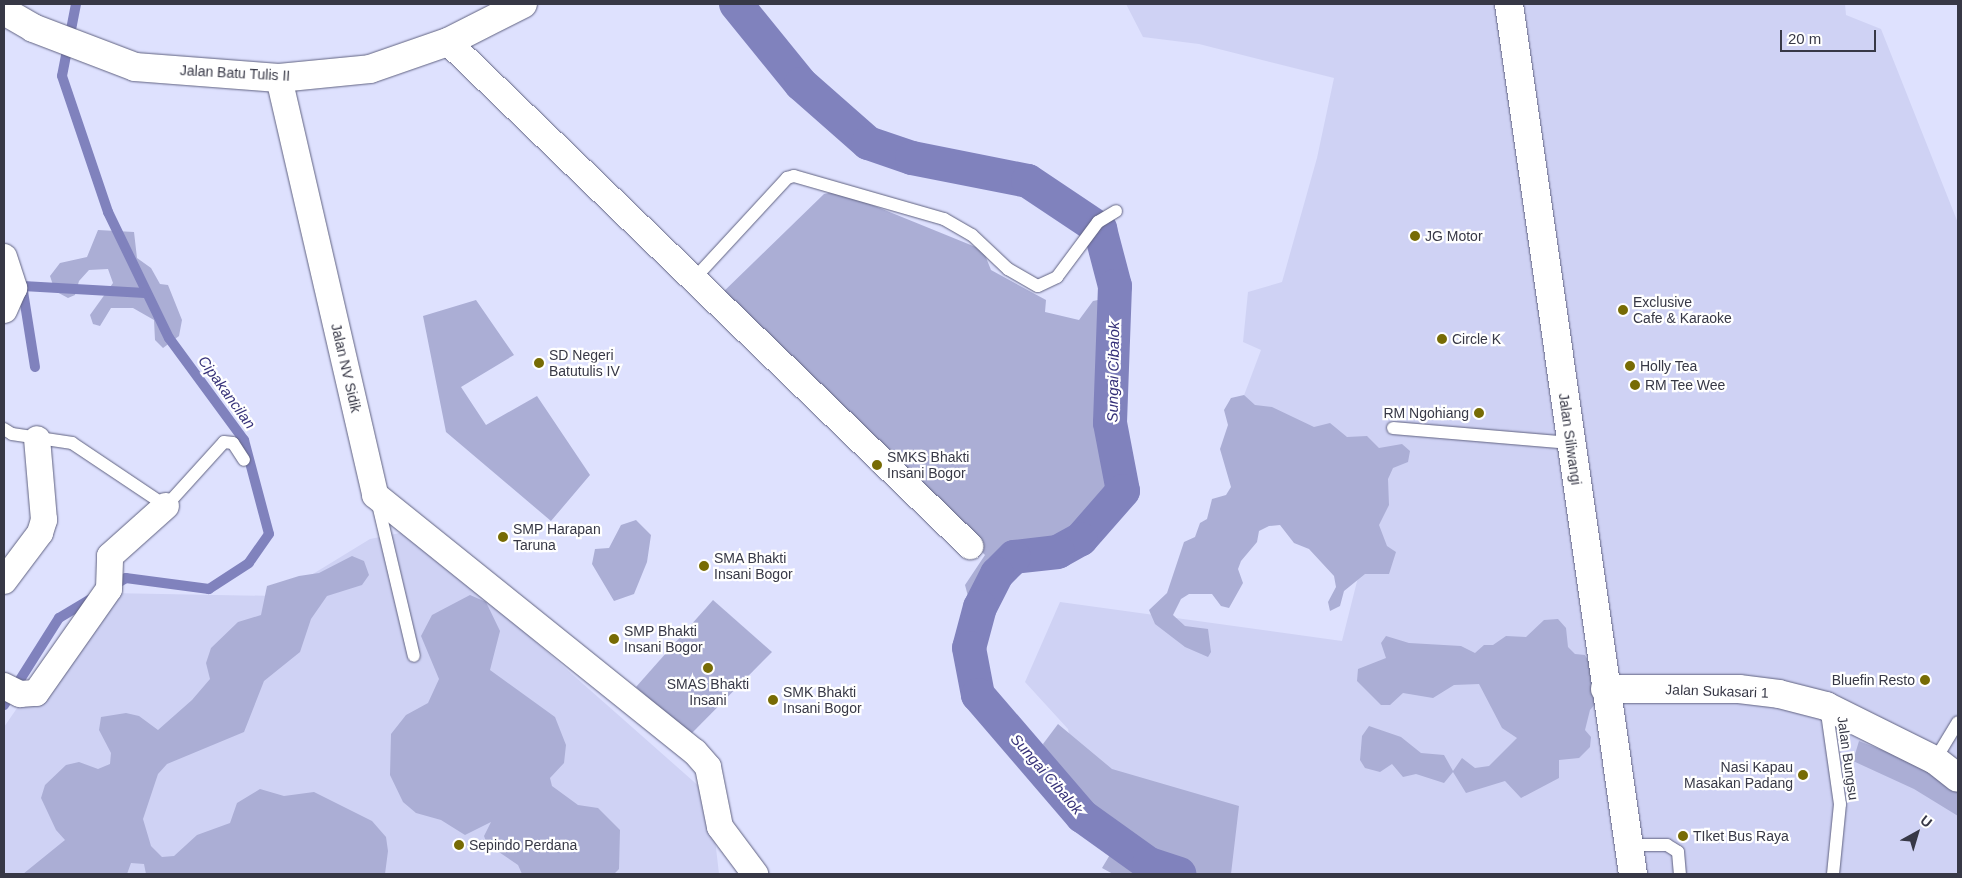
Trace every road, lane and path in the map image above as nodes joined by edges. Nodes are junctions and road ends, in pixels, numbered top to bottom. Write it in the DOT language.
graph roads {
  1 [pos="523,4"];
  2 [pos="1509,4"];
  3 [pos="4,11"];
  4 [pos="448,42"];
  5 [pos="280,78"];
  6 [pos="1116,211"];
  7 [pos="4,258"];
  8 [pos="693,280"];
  9 [pos="4,310"];
  10 [pos="4,428"];
  11 [pos="1393,428"];
  12 [pos="38,439"];
  13 [pos="1570,443"];
  14 [pos="244,460"];
  15 [pos="375,495"];
  16 [pos="166,506"];
  17 [pos="970,546"];
  18 [pos="4,581"];
  19 [pos="414,656"];
  20 [pos="1605,689"];
  21 [pos="12,690"];
  22 [pos="1826,706"];
  23 [pos="1958,722"];
  24 [pos="1935,760"];
  25 [pos="1958,778"];
  26 [pos="1629,845"];
  27 [pos="755,874"];
  28 [pos="1633,874"];
  29 [pos="1680,874"];
  30 [pos="1833,874"];
  1 -- 4 [label="main road, Jalan Batu Tulis II"];
  2 -- 13 [label="main road, Jalan Siliwangi"];
  3 -- 5 [label="main road, Jalan Batu Tulis II"];
  4 -- 5 [label="main road, Jalan Batu Tulis II"];
  4 -- 8 [label="street"];
  5 -- 15 [label="street, Jalan NV Sidik"];
  6 -- 8 [label="lane"];
  7 -- 9 [label="street"];
  8 -- 17 [label="street"];
  10 -- 12 [label="lane"];
  11 -- 13 [label="lane"];
  12 -- 16 [label="lane"];
  12 -- 18 [label="street"];
  13 -- 20 [label="main road, Jalan Siliwangi"];
  14 -- 16 [label="lane"];
  15 -- 19 [label="lane, Jalan NV Sidik"];
  15 -- 27 [label="street"];
  16 -- 21 [label="street"];
  20 -- 22 [label="main road, Jalan Sukasari 1"];
  20 -- 26 [label="main road, Jalan Siliwangi"];
  22 -- 24 [label="main road, Jalan Sukasari 1"];
  22 -- 30 [label="lane, Jalan Bungsu"];
  23 -- 24 [label="lane"];
  24 -- 25 [label="main road, Jalan Sukasari 1"];
  26 -- 28 [label="main road, Jalan Siliwangi"];
  26 -- 29 [label="lane"];
}
